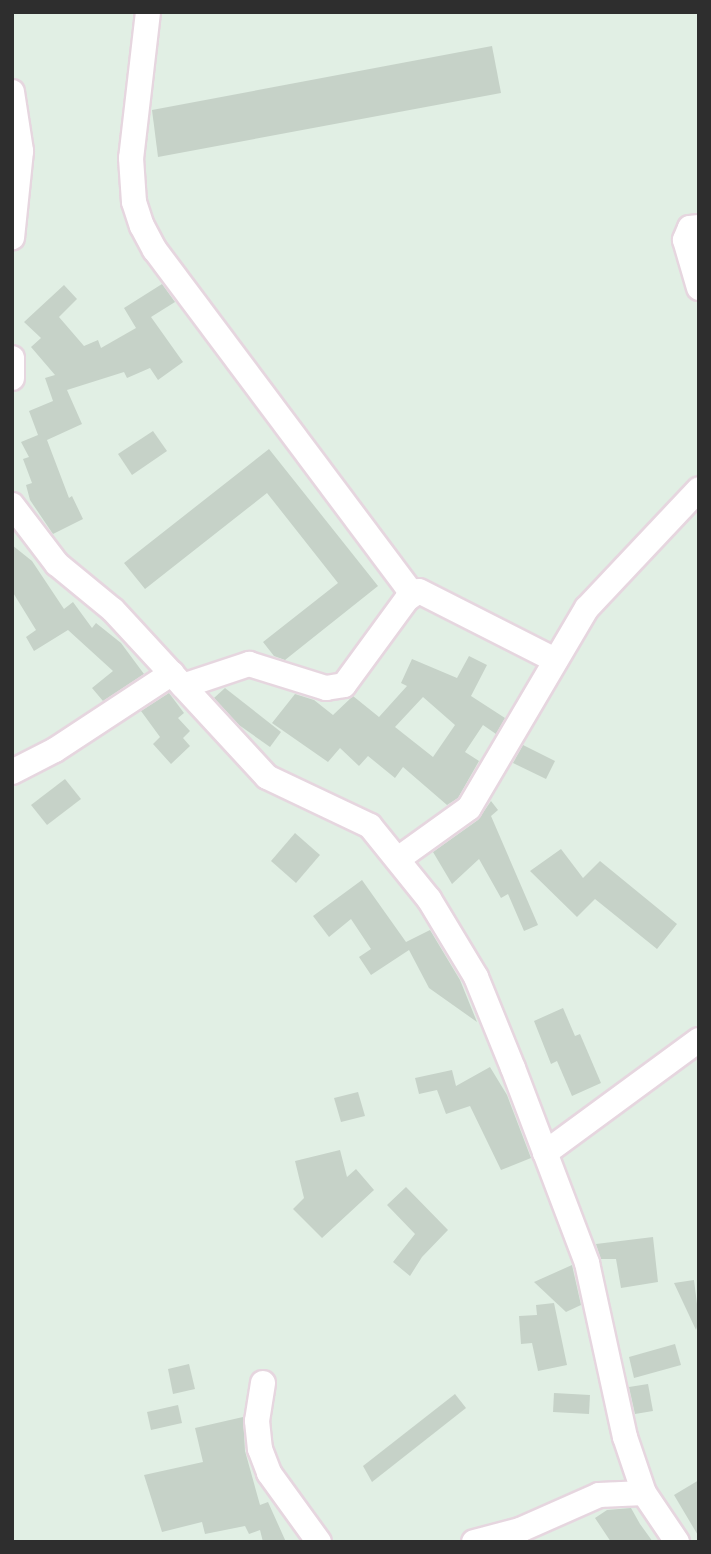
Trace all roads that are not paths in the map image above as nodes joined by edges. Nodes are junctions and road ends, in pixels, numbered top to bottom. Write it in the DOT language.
graph roads {
  1 [pos="148,12"];
  2 [pos="12,92"];
  3 [pos="699,227"];
  4 [pos="12,237"];
  5 [pos="699,288"];
  6 [pos="12,358"];
  7 [pos="12,379"];
  8 [pos="699,489"];
  9 [pos="12,505"];
  10 [pos="412,594"];
  11 [pos="555,660"];
  12 [pos="177,680"];
  13 [pos="12,772"];
  14 [pos="398,859"];
  15 [pos="699,1040"];
  16 [pos="545,1153"];
  17 [pos="263,1383"];
  18 [pos="644,1493"];
  19 [pos="319,1542"];
  20 [pos="474,1542"];
  21 [pos="677,1542"];
  1 -- 10 [label="street"];
  2 -- 4 [label="street"];
  3 -- 5 [label="street"];
  6 -- 7 [label="street"];
  8 -- 11 [label="street"];
  9 -- 12 [label="street"];
  10 -- 11 [label="street"];
  10 -- 12 [label="street"];
  11 -- 14 [label="street"];
  12 -- 13 [label="street"];
  12 -- 14 [label="street"];
  14 -- 16 [label="street"];
  15 -- 16 [label="street"];
  16 -- 18 [label="street"];
  17 -- 19 [label="street"];
  18 -- 20 [label="street"];
  18 -- 21 [label="street"];
}
